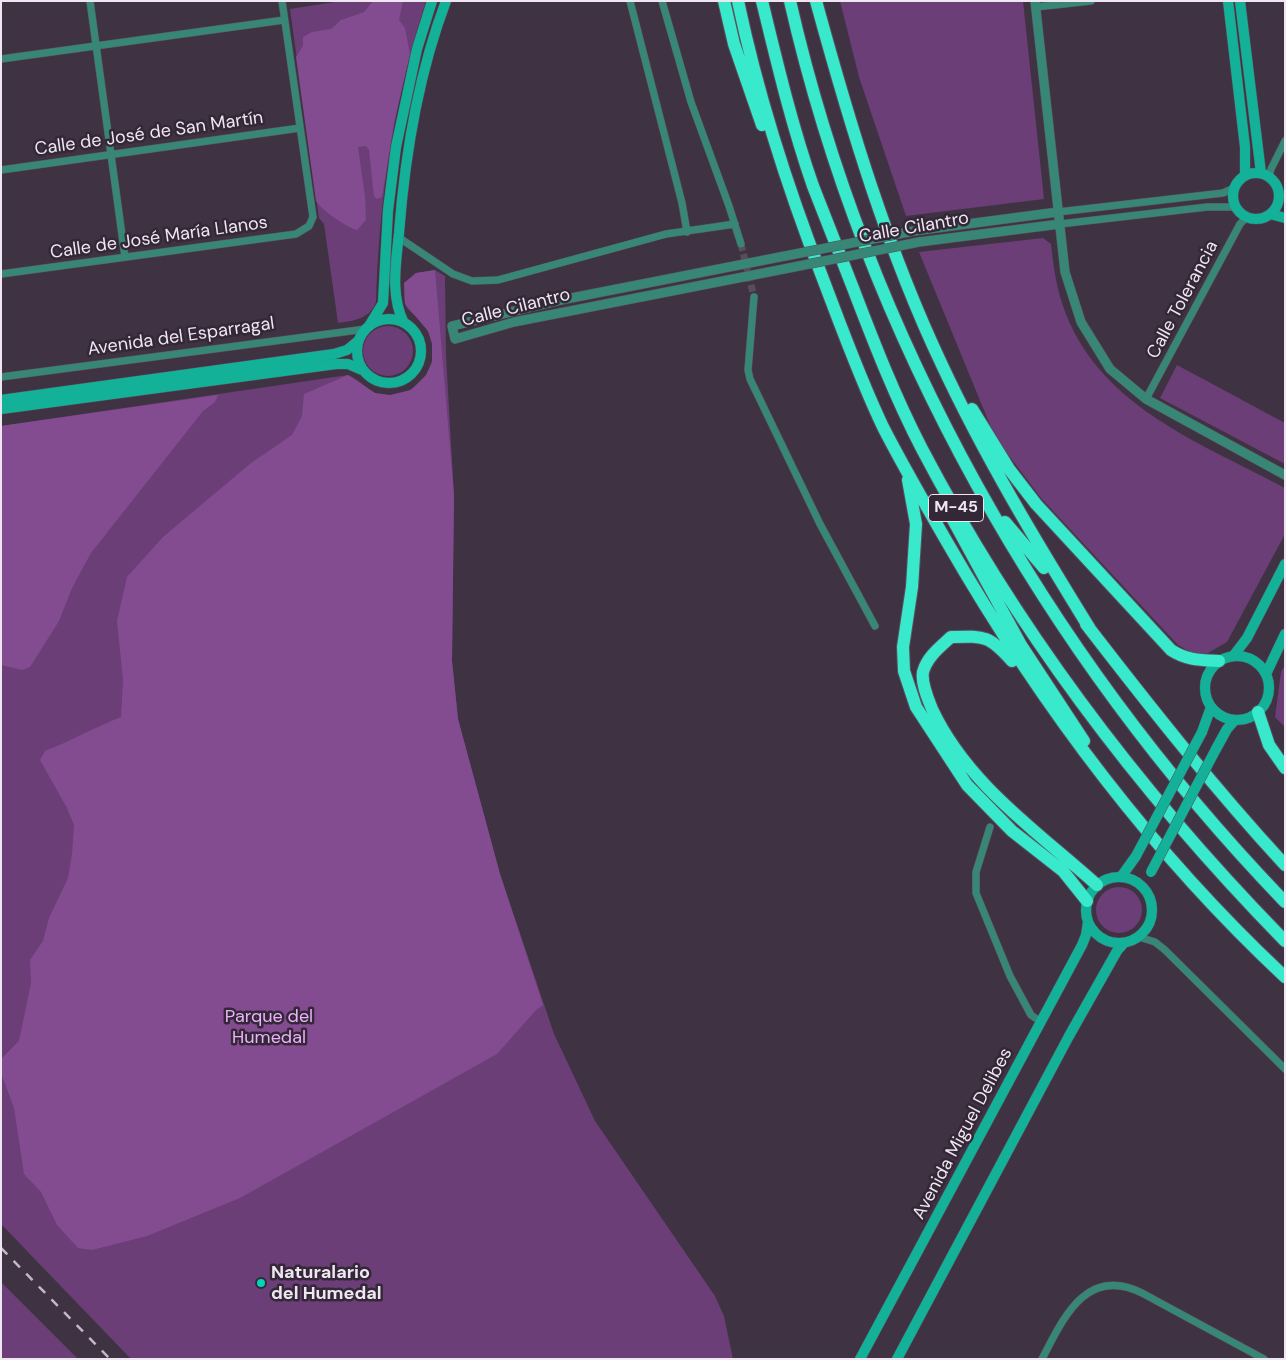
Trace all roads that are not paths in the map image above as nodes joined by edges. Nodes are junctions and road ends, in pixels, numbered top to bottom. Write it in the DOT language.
graph roads {
  1 [pos="90,1"];
  2 [pos="282,1"];
  3 [pos="432,1"];
  4 [pos="446,1"];
  5 [pos="630,1"];
  6 [pos="662,1"];
  7 [pos="724,1"];
  8 [pos="738,1"];
  9 [pos="762,1"];
  10 [pos="790,1"];
  11 [pos="816,1"];
  12 [pos="1091,1"];
  13 [pos="1228,1"];
  14 [pos="1240,1"];
  15 [pos="1036,4"];
  16 [pos="284,20"];
  17 [pos="96,46"];
  18 [pos="1,59"];
  19 [pos="300,128"];
  20 [pos="1285,141"];
  21 [pos="111,154"];
  22 [pos="1,170"];
  23 [pos="1245,175"];
  24 [pos="1265,175"];
  25 [pos="786,177"];
  26 [pos="1234,188"];
  27 [pos="1282,201"];
  28 [pos="1235,207"];
  29 [pos="1058,212"];
  30 [pos="1270,214"];
  31 [pos="1247,217"];
  32 [pos="1285,218"];
  33 [pos="735,224"];
  34 [pos="1060,224"];
  35 [pos="687,232"];
  36 [pos="398,237"];
  37 [pos="740,244"];
  38 [pos="125,257"];
  39 [pos="1,274"];
  40 [pos="754,297"];
  41 [pos="404,323"];
  42 [pos="367,327"];
  43 [pos="358,341"];
  44 [pos="941,364"];
  45 [pos="362,370"];
  46 [pos="1,377"];
  47 [pos="1146,399"];
  48 [pos="1,400"];
  49 [pos="1,409"];
  50 [pos="922,449"];
  51 [pos="906,470"];
  52 [pos="1285,476"];
  53 [pos="994,512"];
  54 [pos="1285,564"];
  55 [pos="875,626"];
  56 [pos="1090,629"];
  57 [pos="1285,634"];
  58 [pos="1234,655"];
  59 [pos="1219,661"];
  60 [pos="1266,674"];
  61 [pos="1211,707"];
  62 [pos="1258,712"];
  63 [pos="1235,720"];
  64 [pos="1068,732"];
  65 [pos="1285,768"];
  66 [pos="990,827"];
  67 [pos="1285,866"];
  68 [pos="1186,875"];
  69 [pos="1121,877"];
  70 [pos="1097,885"];
  71 [pos="1147,892"];
  72 [pos="1087,901"];
  73 [pos="1285,902"];
  74 [pos="1088,922"];
  75 [pos="1139,937"];
  76 [pos="1285,941"];
  77 [pos="1124,943"];
  78 [pos="1285,977"];
  79 [pos="1041,1022"];
  80 [pos="1285,1069"];
  81 [pos="860,1359"];
  82 [pos="897,1359"];
  83 [pos="1042,1359"];
  84 [pos="1264,1359"];
  1 -- 17 [label="street"];
  2 -- 16 [label="street"];
  3 -- 42 [label="main road"];
  4 -- 36 [label="main road"];
  5 -- 35 [label="street"];
  6 -- 33 [label="street"];
  7 -- 25 [label="highway"];
  8 -- 25 [label="highway"];
  9 -- 50 [label="highway, M-45"];
  10 -- 53 [label="highway, M-45"];
  11 -- 44 [label="highway"];
  12 -- 15 [label="street"];
  13 -- 23 [label="main road"];
  14 -- 24 [label="main road"];
  15 -- 29 [label="street"];
  16 -- 17 [label="street"];
  16 -- 19 [label="street"];
  17 -- 18 [label="street"];
  17 -- 21 [label="street"];
  19 -- 21 [label="street, Calle de José de San Martín"];
  19 -- 38 [label="street, Calle de José María Llanos"];
  20 -- 24 [label="street"];
  21 -- 22 [label="street, Calle de José de San Martín"];
  21 -- 38 [label="street"];
  23 -- 24 [label="main road"];
  23 -- 26 [label="main road"];
  24 -- 27 [label="main road"];
  25 -- 51 [label="highway"];
  26 -- 28 [label="main road"];
  26 -- 29 [label="street, Calle Cilantro"];
  27 -- 30 [label="main road"];
  28 -- 31 [label="main road"];
  28 -- 34 [label="street, Calle Cilantro"];
  29 -- 34 [label="street"];
  29 -- 34 [label="street, Calle Cilantro, bridge"];
  30 -- 31 [label="main road"];
  30 -- 32 [label="main road"];
  31 -- 47 [label="street, Calle Tolerancia"];
  33 -- 35 [label="street"];
  33 -- 37 [label="street"];
  34 -- 47 [label="street"];
  35 -- 36 [label="street"];
  36 -- 41 [label="main road"];
  38 -- 39 [label="street, Calle de José María Llanos"];
  40 -- 55 [label="street"];
  41 -- 42 [label="main road"];
  41 -- 45 [label="main road"];
  42 -- 43 [label="main road"];
  42 -- 46 [label="street, Avenida del Esparragal"];
  43 -- 45 [label="main road"];
  43 -- 48 [label="main road"];
  44 -- 56 [label="highway"];
  44 -- 59 [label="highway"];
  45 -- 49 [label="main road"];
  47 -- 52 [label="street"];
  50 -- 68 [label="highway"];
  50 -- 76 [label="highway, M-45"];
  51 -- 64 [label="highway"];
  51 -- 72 [label="highway"];
  53 -- 56 [label="highway"];
  53 -- 73 [label="highway, M-45"];
  54 -- 58 [label="main road"];
  56 -- 67 [label="highway"];
  57 -- 60 [label="main road"];
  58 -- 59 [label="main road"];
  58 -- 60 [label="main road"];
  59 -- 61 [label="main road"];
  60 -- 62 [label="main road"];
  61 -- 63 [label="main road"];
  61 -- 69 [label="main road, bridge"];
  62 -- 63 [label="main road"];
  62 -- 65 [label="highway"];
  63 -- 71 [label="main road, bridge"];
  64 -- 68 [label="highway"];
  64 -- 70 [label="highway"];
  66 -- 79 [label="street"];
  68 -- 78 [label="highway"];
  69 -- 70 [label="main road"];
  69 -- 71 [label="main road"];
  70 -- 72 [label="main road"];
  71 -- 75 [label="main road"];
  72 -- 74 [label="main road"];
  74 -- 77 [label="main road"];
  74 -- 79 [label="main road, Avenida Miguel Delibes"];
  75 -- 77 [label="main road"];
  75 -- 80 [label="street"];
  77 -- 82 [label="main road"];
  79 -- 81 [label="main road, Avenida Miguel Delibes"];
  83 -- 84 [label="street"];
}
